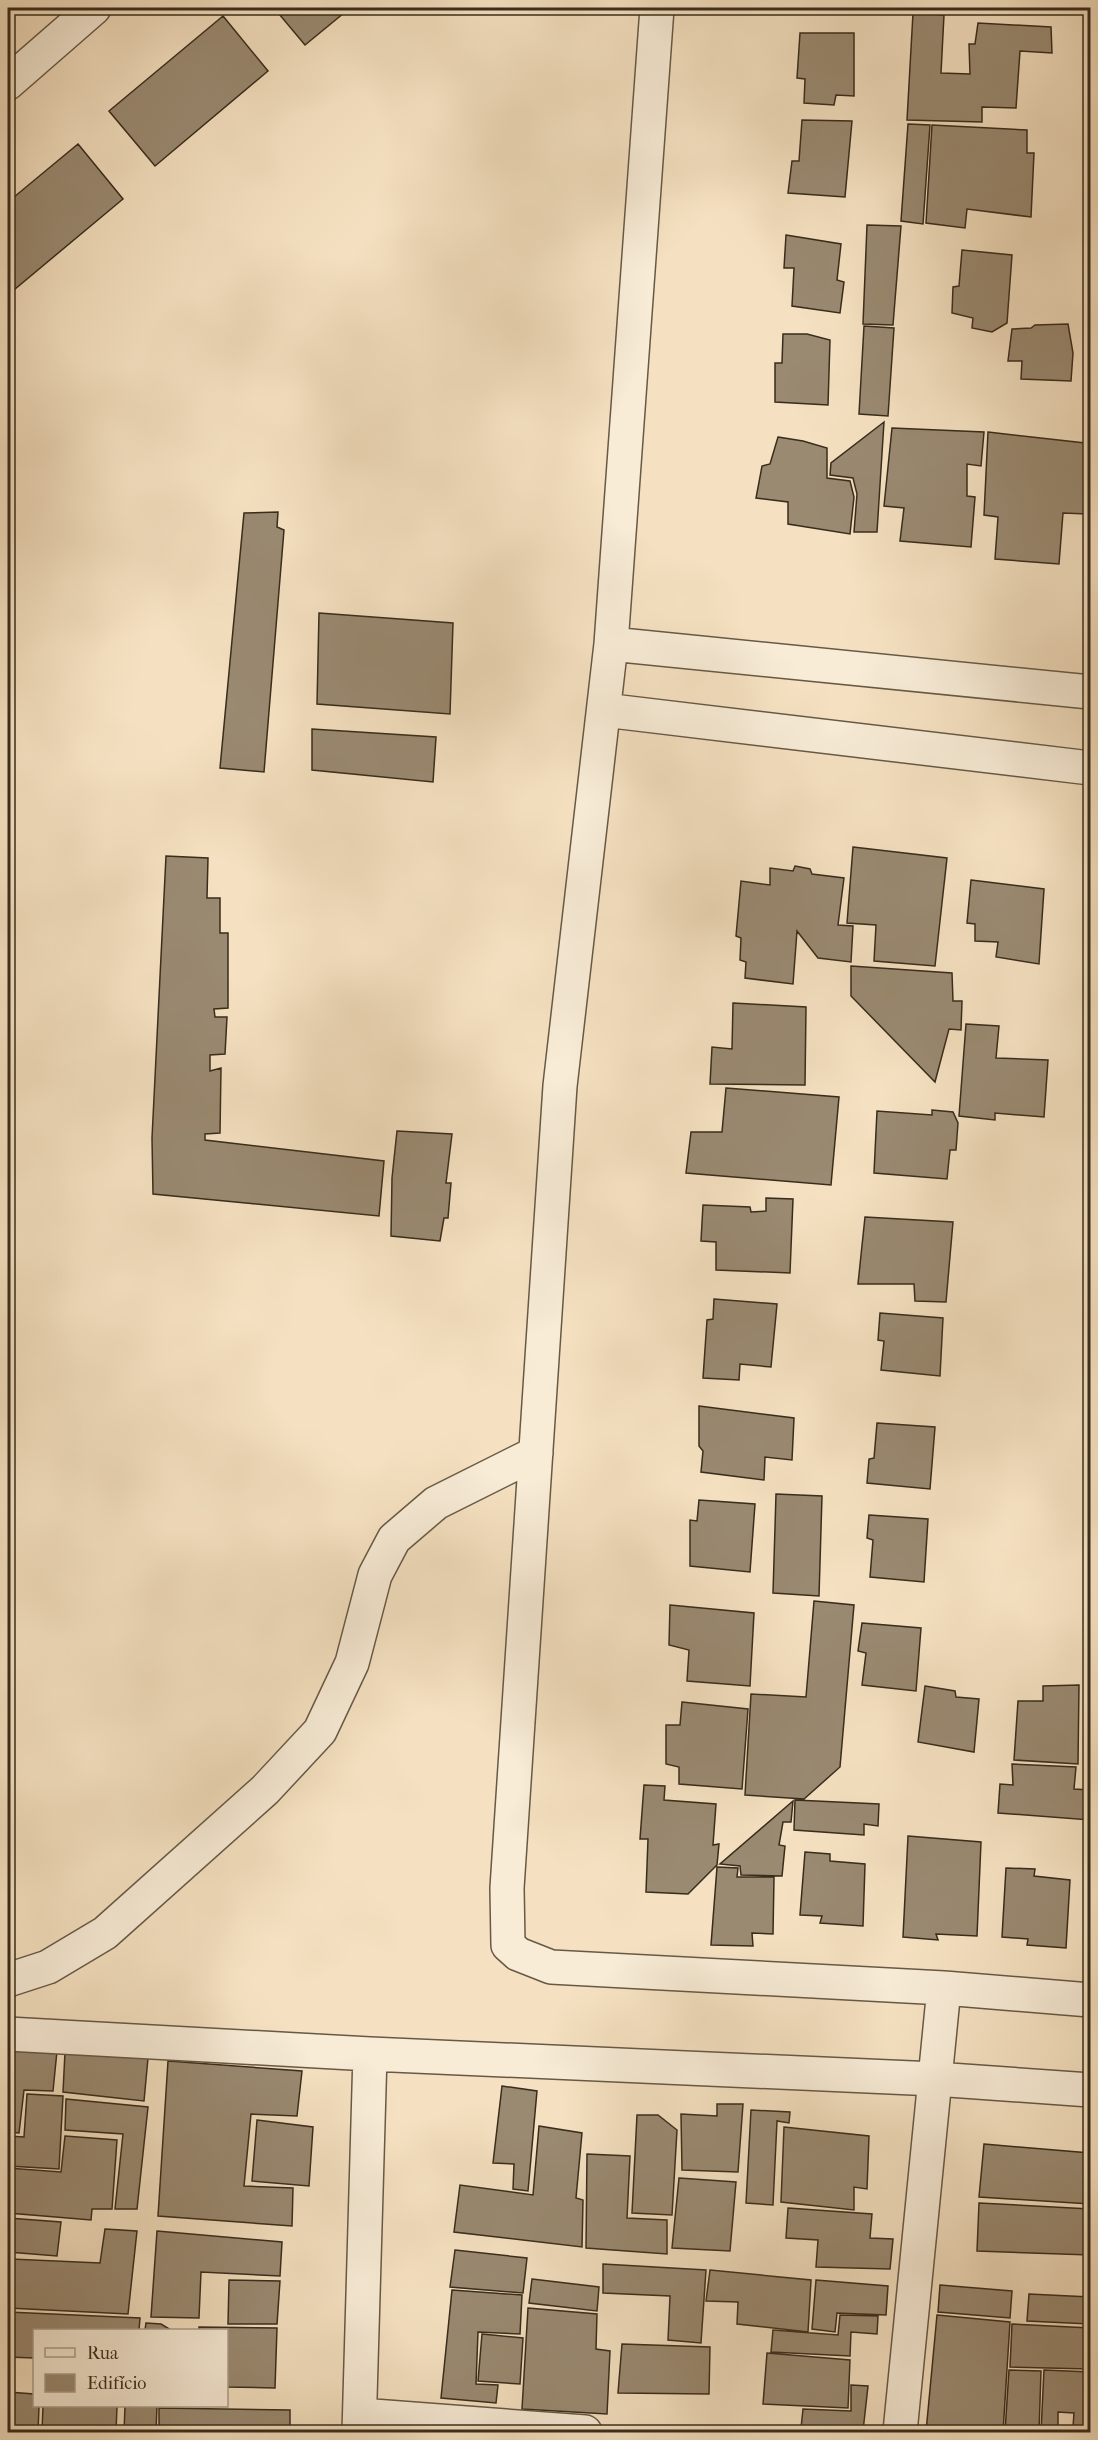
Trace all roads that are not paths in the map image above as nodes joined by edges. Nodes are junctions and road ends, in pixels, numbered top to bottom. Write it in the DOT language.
graph roads {
  1 [pos="94,8"];
  2 [pos="657,8"];
  3 [pos="8,83"];
  4 [pos="612,644"];
  5 [pos="1090,692"];
  6 [pos="603,710"];
  7 [pos="1090,768"];
  8 [pos="536,1454"];
  9 [pos="8,1980"];
  10 [pos="944,1988"];
  11 [pos="1090,2000"];
  12 [pos="8,2034"];
  13 [pos="370,2054"];
  14 [pos="935,2079"];
  15 [pos="1090,2090"];
  16 [pos="359,2424"];
  17 [pos="585,2433"];
  18 [pos="900,2433"];
  1 -- 3 [label="street"];
  2 -- 4 [label="street"];
  4 -- 5 [label="street"];
  4 -- 6 [label="street"];
  6 -- 7 [label="street"];
  6 -- 8 [label="street"];
  8 -- 9 [label="street"];
  8 -- 10 [label="street"];
  10 -- 11 [label="street"];
  10 -- 14 [label="street"];
  12 -- 13 [label="street"];
  13 -- 14 [label="street"];
  13 -- 16 [label="street"];
  14 -- 15 [label="street"];
  14 -- 18 [label="street"];
  16 -- 17 [label="street"];
}
